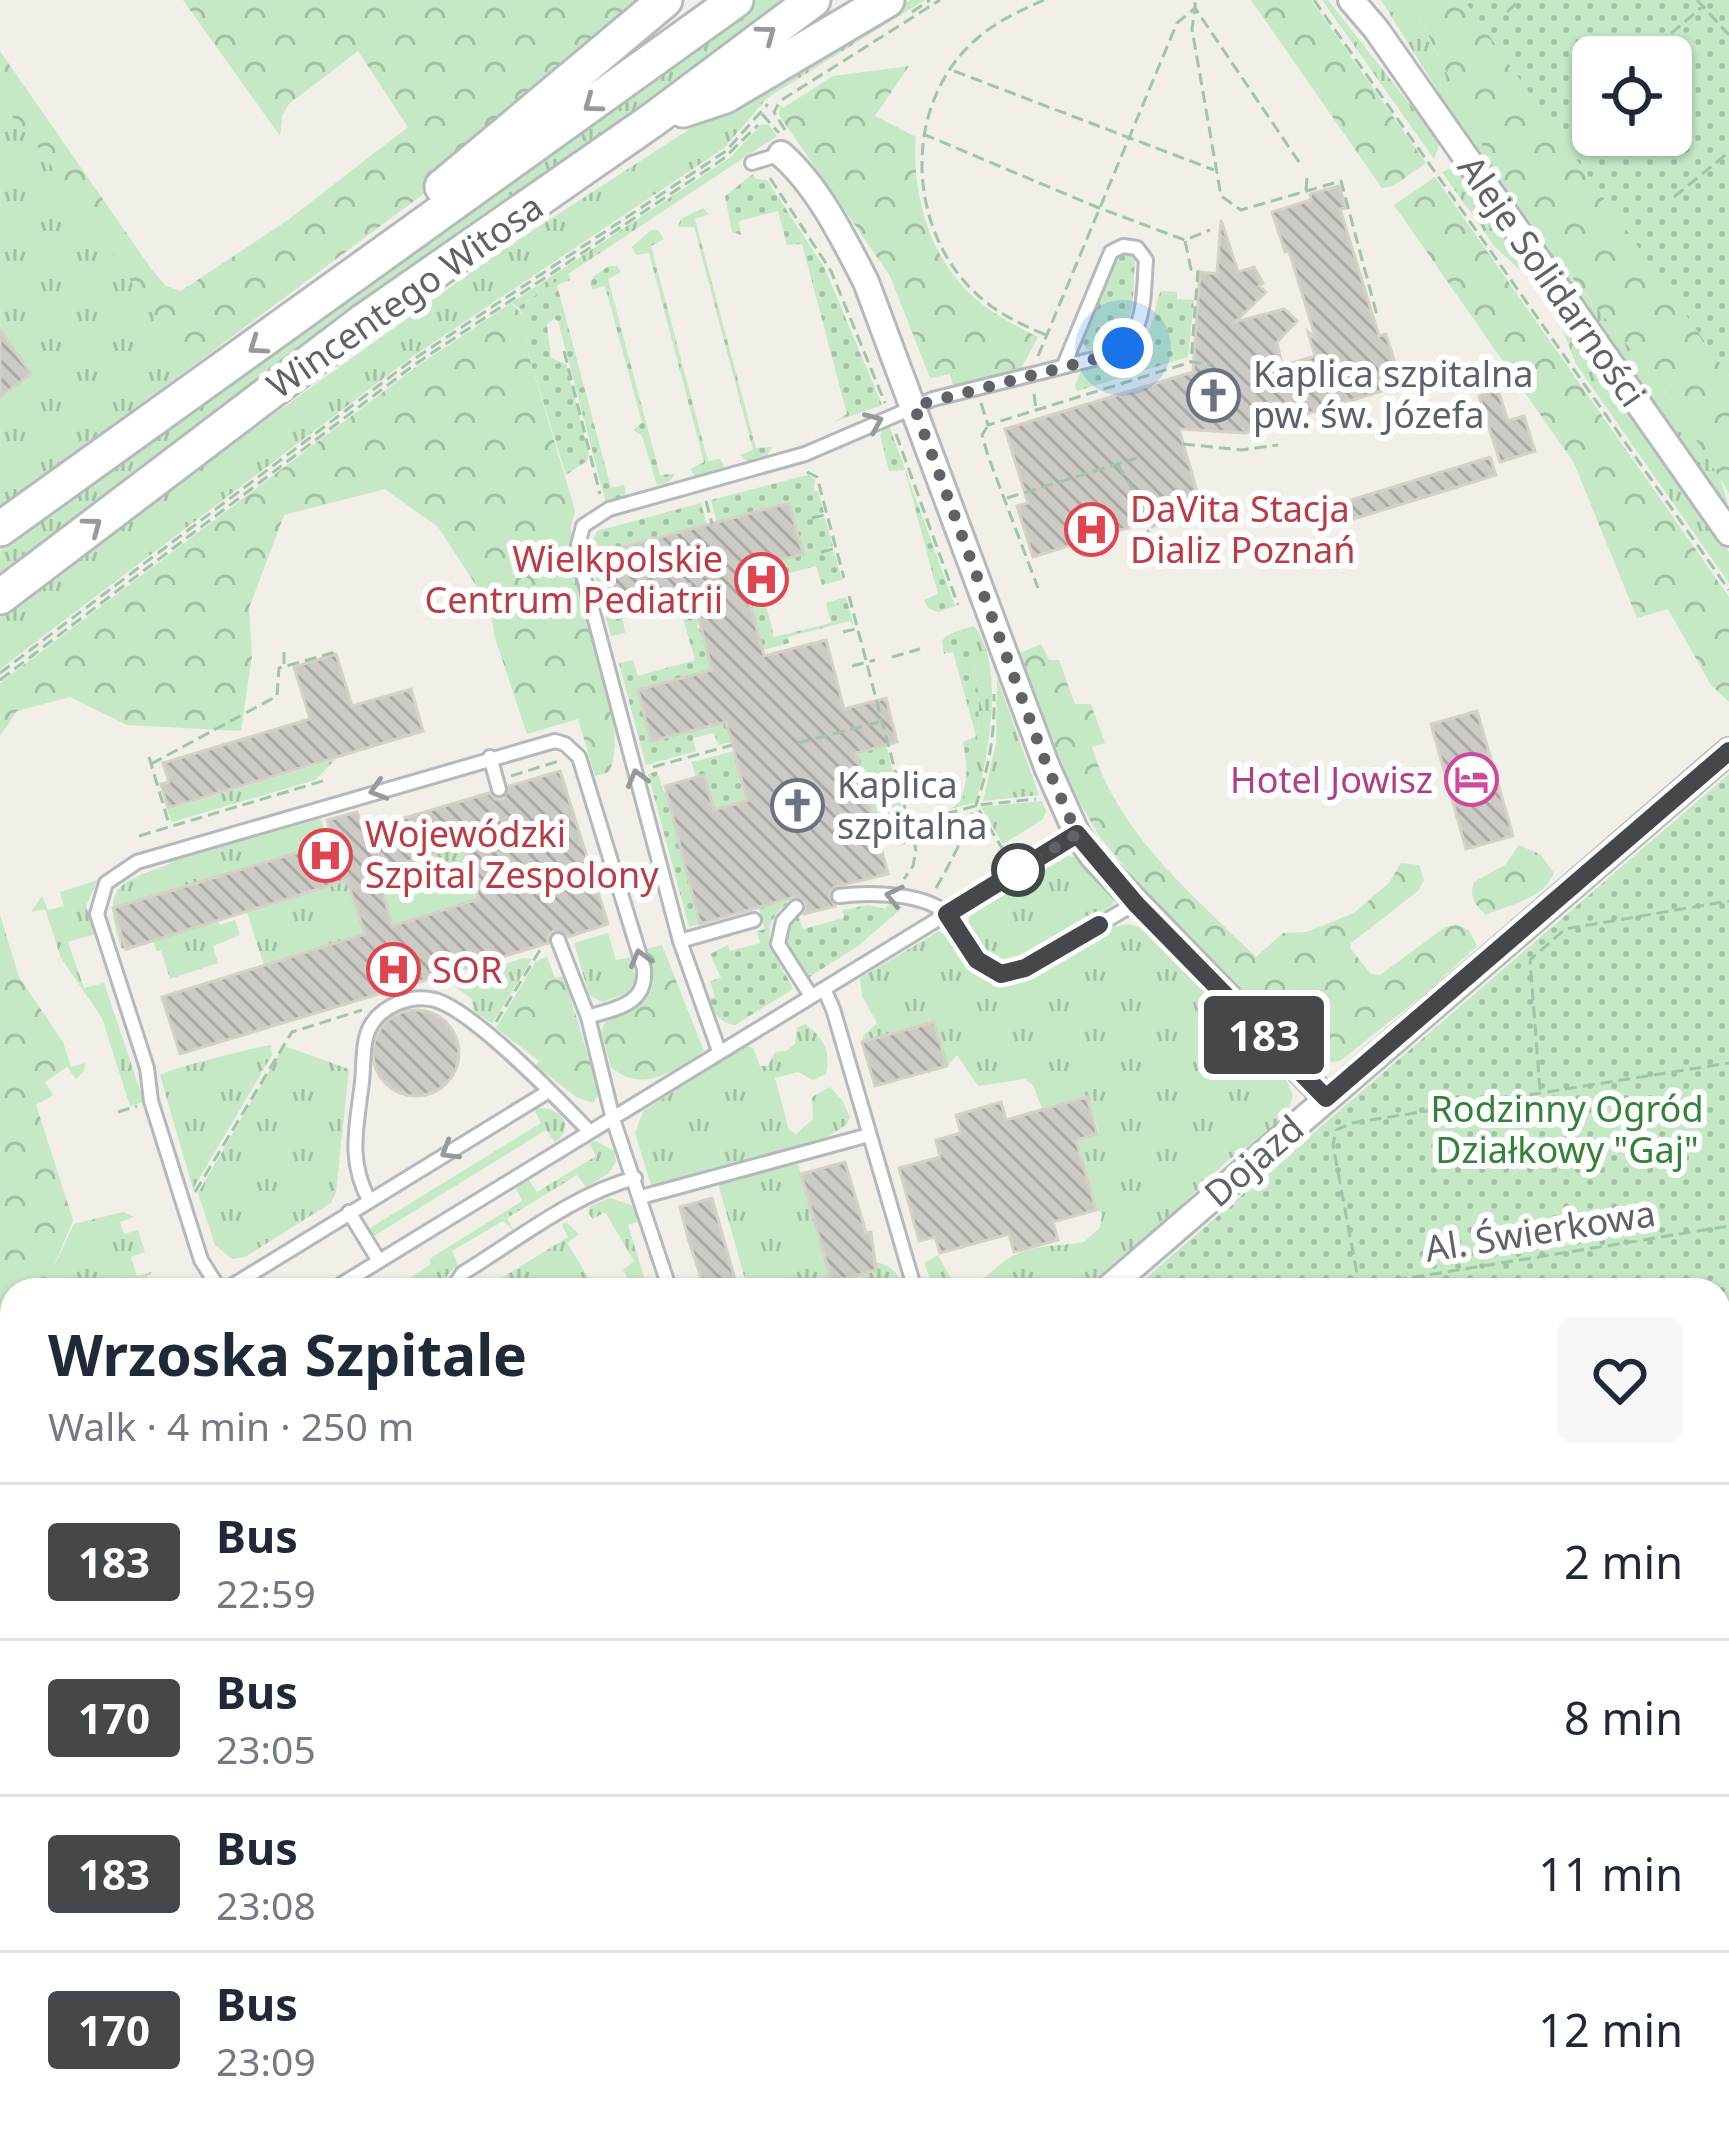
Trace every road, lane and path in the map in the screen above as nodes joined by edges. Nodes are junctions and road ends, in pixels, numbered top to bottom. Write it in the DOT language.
graph roads {
  1 [pos="665,0"];
  2 [pos="736,0"];
  3 [pos="813,0"];
  4 [pos="887,0"];
  5 [pos="940,0"];
  6 [pos="1044,0"];
  7 [pos="1196,0"];
  8 [pos="1315,0"];
  9 [pos="1351,0"];
  10 [pos="1360,0"];
  11 [pos="1520,0"];
  12 [pos="1697,0"];
  13 [pos="1703,6"];
  14 [pos="1195,8"];
  15 [pos="1507,11"];
  16 [pos="1376,29"];
  17 [pos="1729,35"];
  18 [pos="1668,36"];
  19 [pos="951,70"];
  20 [pos="654,119"];
  21 [pos="758,125"];
  22 [pos="923,134"];
  23 [pos="1129,139"];
  24 [pos="1729,152"];
  25 [pos="778,153"];
  26 [pos="1299,162"];
  27 [pos="752,164"];
  28 [pos="1216,171"];
  29 [pos="1307,176"];
  30 [pos="1306,192"];
  31 [pos="1674,197"];
  32 [pos="1099,208"];
  33 [pos="1210,230"];
  34 [pos="1185,239"];
  35 [pos="352,278"];
  36 [pos="1378,320"];
  37 [pos="1047,335"];
  38 [pos="564,351"];
  39 [pos="1191,362"];
  40 [pos="1211,364"];
  41 [pos="1064,365"];
  42 [pos="1030,374"];
  43 [pos="978,392"];
  44 [pos="914,406"];
  45 [pos="886,409"];
  46 [pos="1036,410"];
  47 [pos="892,421"];
  48 [pos="988,425"];
  49 [pos="1183,444"];
  50 [pos="1277,446"];
  51 [pos="1137,458"];
  52 [pos="1117,464"];
  53 [pos="801,473"];
  54 [pos="701,482"];
  55 [pos="1004,499"];
  56 [pos="604,511"];
  57 [pos="827,514"];
  58 [pos="812,518"];
  59 [pos="712,524"];
  60 [pos="0,529"];
  61 [pos="1729,533"];
  62 [pos="836,548"];
  63 [pos="1154,550"];
  64 [pos="821,552"];
  65 [pos="844,578"];
  66 [pos="1037,588"];
  67 [pos="1729,590"];
  68 [pos="0,596"];
  69 [pos="848,596"];
  70 [pos="958,605"];
  71 [pos="857,628"];
  72 [pos="843,632"];
  73 [pos="920,649"];
  74 [pos="339,651"];
  75 [pos="284,652"];
  76 [pos="892,656"];
  77 [pos="875,660"];
  78 [pos="866,662"];
  79 [pos="852,666"];
  80 [pos="284,667"];
  81 [pos="0,676"];
  82 [pos="994,692"];
  83 [pos="881,721"];
  84 [pos="798,743"];
  85 [pos="732,745"];
  86 [pos="1729,751"];
  87 [pos="149,757"];
  88 [pos="490,757"];
  89 [pos="579,757"];
  90 [pos="151,764"];
  91 [pos="654,767"];
  92 [pos="326,780"];
  93 [pos="498,785"];
  94 [pos="1044,798"];
  95 [pos="978,806"];
  96 [pos="909,824"];
  97 [pos="170,826"];
  98 [pos="1077,834"];
  99 [pos="139,836"];
  100 [pos="914,840"];
  101 [pos="899,844"];
  102 [pos="1005,853"];
  103 [pos="900,886"];
  104 [pos="932,894"];
  105 [pos="839,896"];
  106 [pos="1729,901"];
  107 [pos="1136,904"];
  108 [pos="796,908"];
  109 [pos="947,914"];
  110 [pos="754,920"];
  111 [pos="558,940"];
  112 [pos="680,941"];
  113 [pos="539,950"];
  114 [pos="817,993"];
  115 [pos="366,1011"];
  116 [pos="588,1017"];
  117 [pos="492,1029"];
  118 [pos="719,1052"];
  119 [pos="1729,1063"];
  120 [pos="549,1090"];
  121 [pos="1540,1092"];
  122 [pos="1326,1098"];
  123 [pos="145,1103"];
  124 [pos="118,1112"];
  125 [pos="613,1118"];
  126 [pos="590,1132"];
  127 [pos="869,1136"];
  128 [pos="635,1178"];
  129 [pos="194,1193"];
  130 [pos="641,1198"];
  131 [pos="369,1200"];
  132 [pos="349,1212"];
  133 [pos="1729,1226"];
  134 [pos="379,1261"];
  135 [pos="214,1278"];
  136 [pos="242,1278"];
  137 [pos="351,1278"];
  138 [pos="459,1278"];
  139 [pos="666,1278"];
  140 [pos="911,1278"];
  141 [pos="1120,1278"];
  142 [pos="1357,1278"];
  143 [pos="1419,1278"];
  1 -- 35 [label="main road"];
  2 -- 35 [label="main road, Wincentego Witosa, one-way"];
  20 -- 3 [label="main road, Wincentego Witosa, one-way"];
  4 -- 20 [label="main road"];
  5 -- 25 [label="path"];
  6 -- 19 [label="path"];
  7 -- 14 [label="path"];
  8 -- 67 [label="path"];
  9 -- 16 [label="street, Aleje Solidarności"];
  10 -- 16 [label="street, Aleje Solidarności"];
  11 -- 15 [label="path"];
  12 -- 13 [label="path"];
  13 -- 17 [label="path"];
  13 -- 18 [label="path"];
  14 -- 23 [label="path"];
  14 -- 26 [label="path"];
  14 -- 28 [label="path"];
  16 -- 61 [label="street, Aleje Solidarności"];
  19 -- 22 [label="path"];
  19 -- 23 [label="path"];
  68 -- 20 [label="main road, Wincentego Witosa, one-way"];
  21 -- 81 [label="path"];
  22 -- 32 [label="path"];
  22 -- 37 [label="path"];
  23 -- 28 [label="path"];
  23 -- 32 [label="path"];
  24 -- 31 [label="path"];
  25 -- 27 [label="lane"];
  25 -- 44 [label="street"];
  25 -- 45 [label="path"];
  25 -- 81 [label="path"];
  28 -- 30 [label="path"];
  29 -- 30 [label="path"];
  30 -- 36 [label="path"];
  32 -- 34 [label="path"];
  32 -- 37 [label="path"];
  33 -- 34 [label="path"];
  34 -- 39 [label="path"];
  35 -- 60 [label="main road, Wincentego Witosa, one-way"];
  37 -- 42 [label="path"];
  38 -- 56 [label="path"];
  39 -- 40 [label="path"];
  39 -- 46 [label="path"];
  41 -- 41 [label="lane"];
  41 -- 42 [label="lane"];
  42 -- 44 [label="lane"];
  42 -- 46 [label="path"];
  43 -- 48 [label="path"];
  54 -- 44 [label="lane, one-way"];
  44 -- 98 [label="street"];
  46 -- 48 [label="path"];
  47 -- 70 [label="path"];
  48 -- 55 [label="path"];
  49 -- 50 [label="path"];
  51 -- 52 [label="path"];
  52 -- 55 [label="path"];
  52 -- 63 [label="path"];
  53 -- 57 [label="path"];
  54 -- 56 [label="lane"];
  54 -- 59 [label="path"];
  55 -- 66 [label="path"];
  112 -- 56 [label="lane, one-way"];
  57 -- 58 [label="path"];
  57 -- 62 [label="path"];
  62 -- 64 [label="path"];
  62 -- 65 [label="path"];
  69 -- 71 [label="path"];
  71 -- 72 [label="path"];
  71 -- 78 [label="path"];
  73 -- 76 [label="path"];
  74 -- 80 [label="path"];
  75 -- 80 [label="path"];
  77 -- 78 [label="path"];
  78 -- 79 [label="path"];
  78 -- 83 [label="path"];
  80 -- 90 [label="path"];
  82 -- 95 [label="path"];
  83 -- 84 [label="path"];
  83 -- 96 [label="path"];
  85 -- 91 [label="path"];
  86 -- 122 [label="street, Dojazd"];
  87 -- 90 [label="path"];
  88 -- 89 [label="lane"];
  88 -- 93 [label="lane"];
  88 -- 135 [label="lane, one-way"];
  89 -- 93 [label="path"];
  116 -- 89 [label="lane, one-way"];
  90 -- 97 [label="path"];
  92 -- 97 [label="path"];
  94 -- 95 [label="path"];
  95 -- 96 [label="path"];
  95 -- 102 [label="path"];
  95 -- 104 [label="path"];
  96 -- 100 [label="path"];
  97 -- 99 [label="path"];
  98 -- 107 [label="street"];
  98 -- 109 [label="lane"];
  100 -- 101 [label="path"];
  100 -- 103 [label="path"];
  109 -- 105 [label="lane, one-way"];
  106 -- 121 [label="path"];
  107 -- 109 [label="lane"];
  107 -- 122 [label="street"];
  108 -- 114 [label="lane"];
  109 -- 114 [label="lane"];
  110 -- 112 [label="lane"];
  111 -- 116 [label="lane"];
  112 -- 118 [label="lane"];
  113 -- 117 [label="path"];
  114 -- 118 [label="lane"];
  114 -- 127 [label="lane"];
  115 -- 129 [label="path"];
  116 -- 125 [label="lane"];
  118 -- 125 [label="lane"];
  119 -- 121 [label="path"];
  120 -- 126 [label="lane"];
  120 -- 131 [label="lane, one-way"];
  120 -- 131 [label="lane"];
  121 -- 142 [label="path"];
  122 -- 141 [label="street, Dojazd"];
  123 -- 124 [label="path"];
  125 -- 126 [label="lane"];
  125 -- 128 [label="lane"];
  126 -- 134 [label="lane"];
  127 -- 130 [label="lane"];
  127 -- 140 [label="lane"];
  128 -- 130 [label="lane"];
  128 -- 138 [label="lane"];
  130 -- 139 [label="lane"];
  131 -- 132 [label="lane"];
  132 -- 134 [label="lane"];
  132 -- 136 [label="lane"];
  133 -- 143 [label="path, Al. Świerkowa"];
  134 -- 137 [label="lane"];
}
